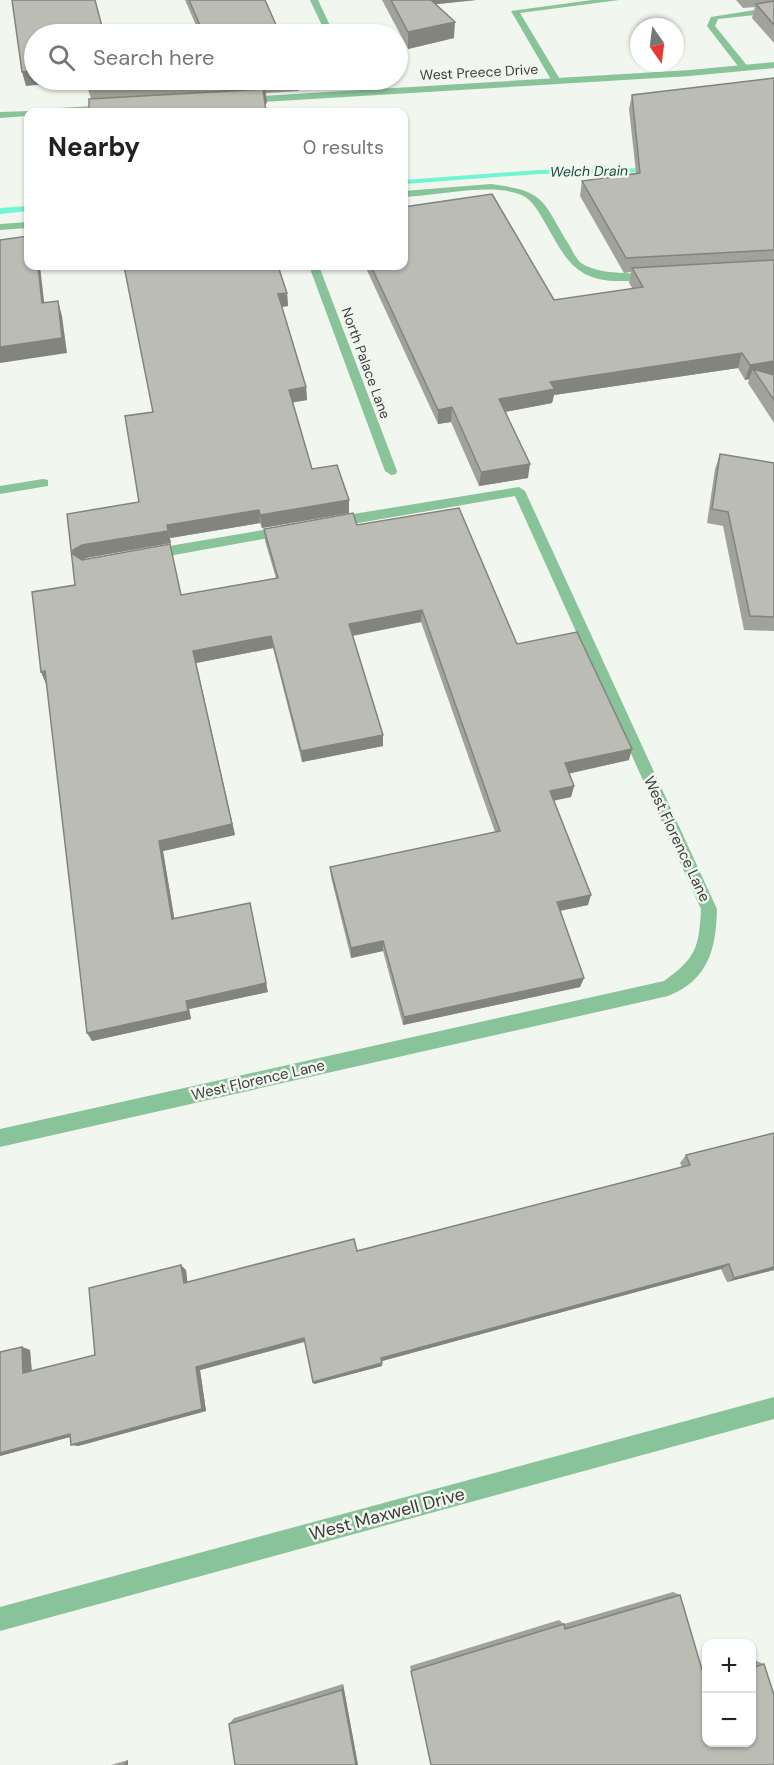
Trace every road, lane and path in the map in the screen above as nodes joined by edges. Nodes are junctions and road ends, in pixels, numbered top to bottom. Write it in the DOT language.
graph roads {
  1 [pos="314,0"];
  2 [pos="615,0"];
  3 [pos="774,10"];
  4 [pos="325,24"];
  5 [pos="774,65"];
  6 [pos="744,68"];
  7 [pos="556,81"];
  8 [pos="356,90"];
  9 [pos="407,90"];
  10 [pos="408,90"];
  11 [pos="357,93"];
  12 [pos="240,100"];
  13 [pos="123,107"];
  14 [pos="107,108"];
  15 [pos="24,113"];
  16 [pos="0,115"];
  17 [pos="408,194"];
  18 [pos="24,225"];
  19 [pos="0,228"];
  20 [pos="316,270"];
  21 [pos="667,276"];
  22 [pos="391,471"];
  23 [pos="43,483"];
  24 [pos="0,490"];
  25 [pos="322,525"];
  26 [pos="298,529"];
  27 [pos="140,556"];
  28 [pos="0,1138"];
  29 [pos="774,1408"];
  30 [pos="0,1619"];
  1 -- 4 [label="street"];
  2 -- 7 [label="street"];
  3 -- 6 [label="street"];
  5 -- 6 [label="street, West Preece Drive"];
  6 -- 7 [label="street, West Preece Drive"];
  7 -- 10 [label="street, West Preece Drive"];
  8 -- 11 [label="street"];
  9 -- 11 [label="street, West Preece Drive"];
  11 -- 12 [label="street, West Preece Drive"];
  13 -- 14 [label="street"];
  15 -- 16 [label="street"];
  17 -- 21 [label="street"];
  18 -- 19 [label="street"];
  20 -- 22 [label="street, North Palace Lane"];
  23 -- 24 [label="street"];
  25 -- 28 [label="street, West Florence Lane"];
  26 -- 27 [label="street"];
  29 -- 30 [label="street, West Maxwell Drive"];
}
